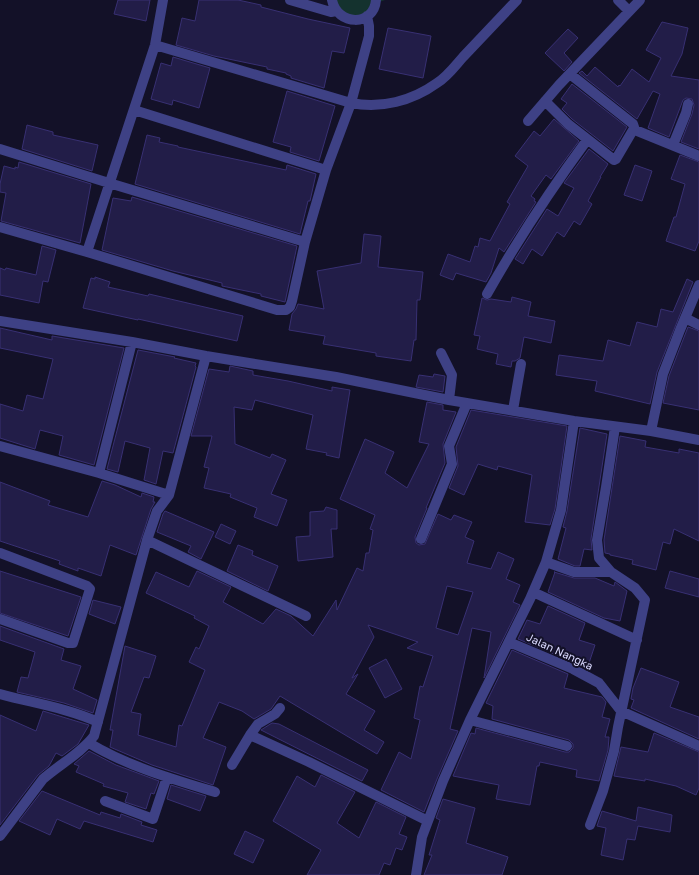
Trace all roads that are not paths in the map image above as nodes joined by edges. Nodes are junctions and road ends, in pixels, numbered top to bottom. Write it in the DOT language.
graph roads {
  1 [pos="163,0"];
  2 [pos="290,0"];
  3 [pos="332,0"];
  4 [pos="517,0"];
  5 [pos="618,0"];
  6 [pos="640,0"];
  7 [pos="379,1"];
  8 [pos="336,11"];
  9 [pos="629,11"];
  10 [pos="367,16"];
  11 [pos="155,45"];
  12 [pos="570,74"];
  13 [pos="544,101"];
  14 [pos="351,104"];
  15 [pos="688,104"];
  16 [pos="134,110"];
  17 [pos="528,121"];
  18 [pos="635,130"];
  19 [pos="588,140"];
  20 [pos="673,145"];
  21 [pos="0,149"];
  22 [pos="699,156"];
  23 [pos="326,170"];
  24 [pos="109,184"];
  25 [pos="0,227"];
  26 [pos="305,242"];
  27 [pos="87,252"];
  28 [pos="699,285"];
  29 [pos="487,294"];
  30 [pos="685,318"];
  31 [pos="0,321"];
  32 [pos="699,325"];
  33 [pos="132,342"];
  34 [pos="441,353"];
  35 [pos="206,356"];
  36 [pos="521,364"];
  37 [pos="448,400"];
  38 [pos="466,403"];
  39 [pos="513,410"];
  40 [pos="574,421"];
  41 [pos="615,426"];
  42 [pos="650,431"];
  43 [pos="699,440"];
  44 [pos="0,446"];
  45 [pos="100,473"];
  46 [pos="169,495"];
  47 [pos="420,539"];
  48 [pos="147,540"];
  49 [pos="0,554"];
  50 [pos="546,562"];
  51 [pos="610,572"];
  52 [pos="533,592"];
  53 [pos="306,616"];
  54 [pos="0,618"];
  55 [pos="637,640"];
  56 [pos="509,642"];
  57 [pos="0,694"];
  58 [pos="280,708"];
  59 [pos="621,712"];
  60 [pos="470,720"];
  61 [pos="98,722"];
  62 [pos="250,735"];
  63 [pos="89,743"];
  64 [pos="567,746"];
  65 [pos="699,746"];
  66 [pos="232,765"];
  67 [pos="167,777"];
  68 [pos="215,792"];
  69 [pos="105,801"];
  70 [pos="428,821"];
  71 [pos="590,825"];
  72 [pos="0,836"];
  73 [pos="416,875"];
  1 -- 11 [label="street"];
  2 -- 8 [label="street"];
  3 -- 8 [label="street"];
  4 -- 14 [label="street"];
  5 -- 9 [label="street"];
  6 -- 9 [label="street"];
  7 -- 10 [label="street"];
  8 -- 10 [label="street"];
  9 -- 12 [label="street"];
  10 -- 14 [label="street"];
  11 -- 14 [label="street"];
  11 -- 16 [label="street"];
  12 -- 13 [label="street"];
  12 -- 18 [label="street"];
  13 -- 17 [label="street"];
  13 -- 19 [label="street"];
  14 -- 23 [label="street"];
  15 -- 20 [label="street"];
  16 -- 23 [label="street"];
  16 -- 24 [label="street"];
  18 -- 19 [label="street"];
  18 -- 20 [label="street"];
  19 -- 29 [label="street"];
  20 -- 22 [label="street"];
  21 -- 24 [label="street"];
  23 -- 26 [label="street"];
  24 -- 26 [label="street"];
  24 -- 27 [label="street"];
  25 -- 27 [label="street"];
  26 -- 27 [label="street"];
  28 -- 30 [label="street"];
  30 -- 32 [label="street"];
  30 -- 42 [label="street"];
  31 -- 33 [label="street"];
  33 -- 35 [label="street"];
  33 -- 45 [label="street"];
  34 -- 37 [label="street"];
  35 -- 37 [label="street"];
  35 -- 46 [label="street"];
  36 -- 39 [label="street"];
  37 -- 38 [label="street"];
  38 -- 39 [label="street"];
  38 -- 47 [label="street"];
  39 -- 40 [label="street"];
  40 -- 41 [label="street"];
  40 -- 50 [label="street"];
  41 -- 42 [label="street"];
  41 -- 51 [label="street"];
  42 -- 43 [label="street"];
  44 -- 45 [label="street"];
  45 -- 46 [label="street"];
  46 -- 48 [label="street"];
  48 -- 53 [label="street"];
  48 -- 61 [label="street"];
  49 -- 54 [label="street"];
  50 -- 51 [label="street"];
  50 -- 52 [label="street"];
  51 -- 55 [label="street"];
  52 -- 55 [label="street"];
  52 -- 56 [label="street"];
  55 -- 59 [label="street"];
  56 -- 59 [label="street, Jalan Nangka"];
  56 -- 60 [label="street"];
  57 -- 61 [label="street"];
  58 -- 62 [label="street"];
  59 -- 65 [label="street, Jalan Nangka"];
  59 -- 71 [label="street"];
  60 -- 64 [label="street"];
  60 -- 70 [label="street"];
  61 -- 63 [label="street"];
  62 -- 66 [label="street"];
  62 -- 70 [label="street"];
  63 -- 67 [label="street"];
  63 -- 72 [label="street"];
  67 -- 68 [label="street"];
  67 -- 69 [label="street"];
  70 -- 73 [label="street"];
}
